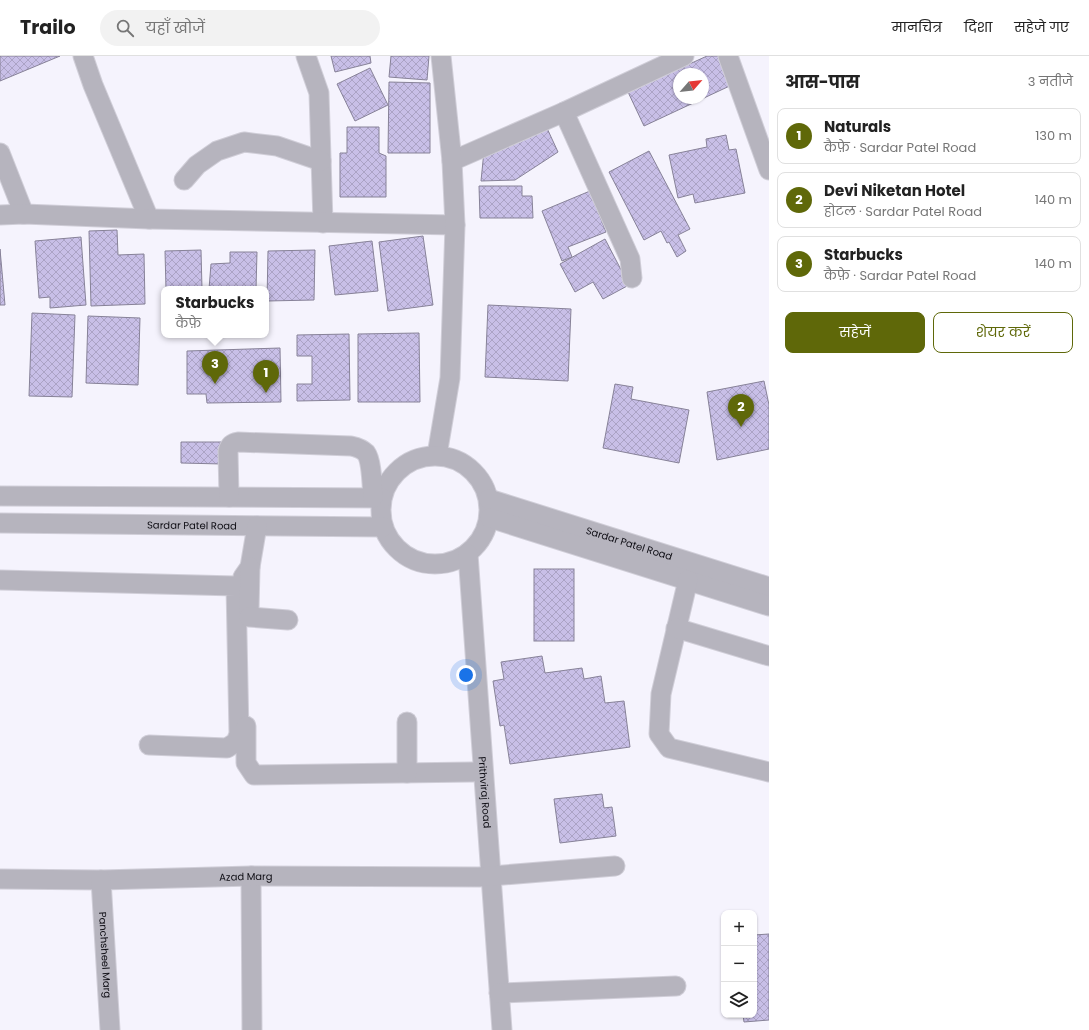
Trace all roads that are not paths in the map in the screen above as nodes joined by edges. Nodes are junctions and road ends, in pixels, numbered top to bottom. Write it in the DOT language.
graph roads {
  1 [pos="83,56"];
  2 [pos="306,56"];
  3 [pos="441,56"];
  4 [pos="684,56"];
  5 [pos="728,56"];
  6 [pos="564,112"];
  7 [pos="0,153"];
  8 [pos="321,161"];
  9 [pos="452,161"];
  10 [pos="769,170"];
  11 [pos="184,180"];
  12 [pos="24,214"];
  13 [pos="0,215"];
  14 [pos="149,219"];
  15 [pos="323,223"];
  16 [pos="455,225"];
  17 [pos="632,278"];
  18 [pos="438,455"];
  19 [pos="0,496"];
  20 [pos="229,497"];
  21 [pos="377,498"];
  22 [pos="489,508"];
  23 [pos="0,523"];
  24 [pos="257,526"];
  25 [pos="383,527"];
  26 [pos="462,558"];
  27 [pos="250,567"];
  28 [pos="0,580"];
  29 [pos="688,580"];
  30 [pos="236,586"];
  31 [pos="769,587"];
  32 [pos="769,606"];
  33 [pos="249,617"];
  34 [pos="288,620"];
  35 [pos="676,628"];
  36 [pos="769,656"];
  37 [pos="407,722"];
  38 [pos="149,745"];
  39 [pos="473,772"];
  40 [pos="769,772"];
  41 [pos="407,773"];
  42 [pos="615,866"];
  43 [pos="251,876"];
  44 [pos="485,876"];
  45 [pos="0,879"];
  46 [pos="101,880"];
  47 [pos="676,986"];
  48 [pos="499,993"];
  49 [pos="110,1030"];
  50 [pos="252,1030"];
  51 [pos="488,1030"];
  52 [pos="502,1030"];
  1 -- 14 [label="street"];
  2 -- 8 [label="street"];
  3 -- 9 [label="street"];
  4 -- 6 [label="street"];
  5 -- 10 [label="street"];
  6 -- 9 [label="street"];
  6 -- 17 [label="street"];
  7 -- 12 [label="street"];
  8 -- 11 [label="street"];
  8 -- 15 [label="street"];
  9 -- 16 [label="street"];
  12 -- 13 [label="street"];
  12 -- 14 [label="street"];
  14 -- 15 [label="street"];
  15 -- 16 [label="street"];
  16 -- 18 [label="street"];
  18 -- 21 [label="street"];
  18 -- 22 [label="street"];
  19 -- 20 [label="street"];
  20 -- 21 [label="street"];
  20 -- 21 [label="street"];
  21 -- 25 [label="street"];
  22 -- 26 [label="street"];
  22 -- 29 [label="street, Sardar Patel Road"];
  22 -- 31 [label="street, Sardar Patel Road"];
  23 -- 24 [label="street, Sardar Patel Road"];
  24 -- 25 [label="street, Sardar Patel Road"];
  24 -- 27 [label="street"];
  25 -- 26 [label="street"];
  26 -- 39 [label="street, Prithviraj Road"];
  26 -- 44 [label="street, Prithviraj Road"];
  27 -- 30 [label="street"];
  27 -- 33 [label="street"];
  28 -- 30 [label="street"];
  29 -- 32 [label="street, Sardar Patel Road"];
  29 -- 35 [label="street"];
  30 -- 38 [label="street"];
  33 -- 34 [label="street"];
  33 -- 41 [label="street"];
  35 -- 36 [label="street"];
  35 -- 40 [label="street"];
  37 -- 41 [label="street"];
  39 -- 41 [label="street"];
  39 -- 44 [label="street, Prithviraj Road"];
  42 -- 44 [label="street, Azad Marg"];
  43 -- 44 [label="street, Azad Marg"];
  43 -- 46 [label="street, Azad Marg"];
  43 -- 50 [label="street"];
  44 -- 48 [label="street, Prithviraj Road"];
  44 -- 51 [label="street, Prithviraj Road"];
  45 -- 46 [label="street, Azad Marg"];
  46 -- 49 [label="street, Panchsheel Marg"];
  47 -- 48 [label="street"];
  48 -- 52 [label="street, Prithviraj Road"];
}
